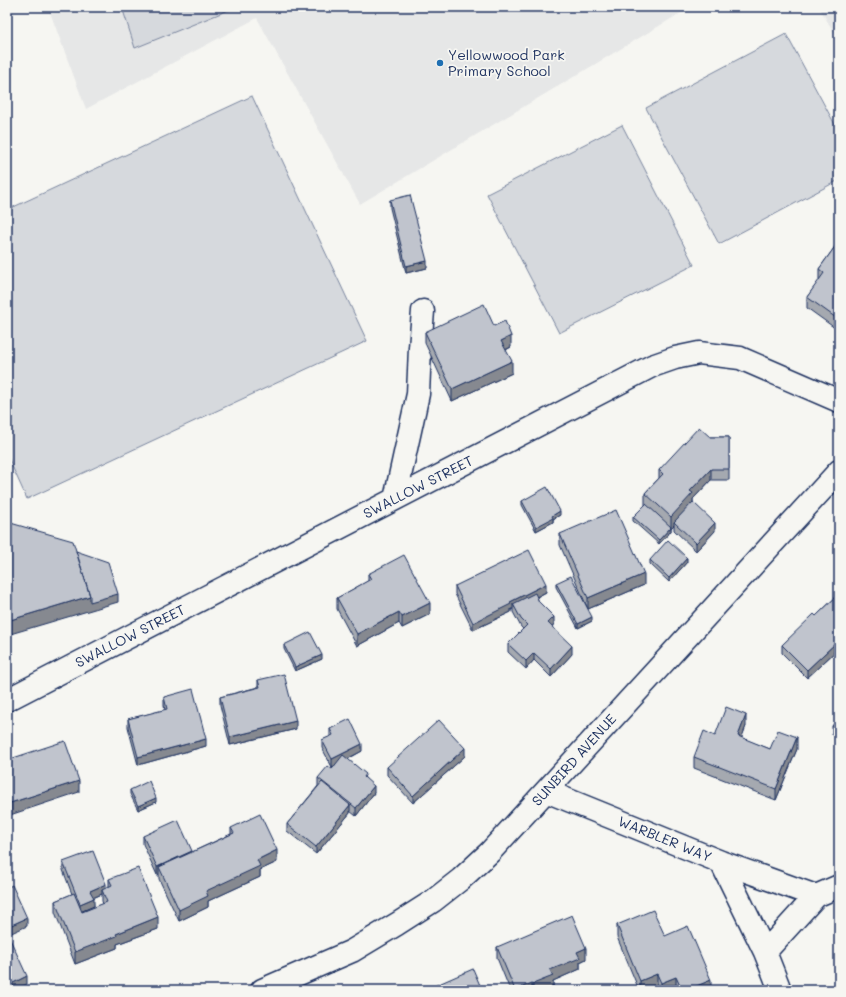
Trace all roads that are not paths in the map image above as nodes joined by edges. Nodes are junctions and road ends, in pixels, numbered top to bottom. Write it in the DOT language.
graph roads {
  1 [pos="423,311"];
  2 [pos="839,401"];
  3 [pos="839,470"];
  4 [pos="395,499"];
  5 [pos="7,700"];
  6 [pos="546,791"];
  7 [pos="721,862"];
  8 [pos="839,886"];
  9 [pos="816,896"];
  10 [pos="765,952"];
  11 [pos="262,990"];
  12 [pos="780,990"];
  1 -- 4 [label="street"];
  2 -- 4 [label="street, SWALLOW STREET"];
  3 -- 6 [label="street, SUNBIRD AVENUE"];
  4 -- 5 [label="street, SWALLOW STREET"];
  6 -- 7 [label="street, WARBLER WAY"];
  6 -- 11 [label="street, SUNBIRD AVENUE"];
  7 -- 9 [label="street"];
  7 -- 10 [label="street, WARBLER WAY"];
  8 -- 9 [label="street"];
  9 -- 10 [label="street"];
  10 -- 12 [label="street, WARBLER WAY"];
}
